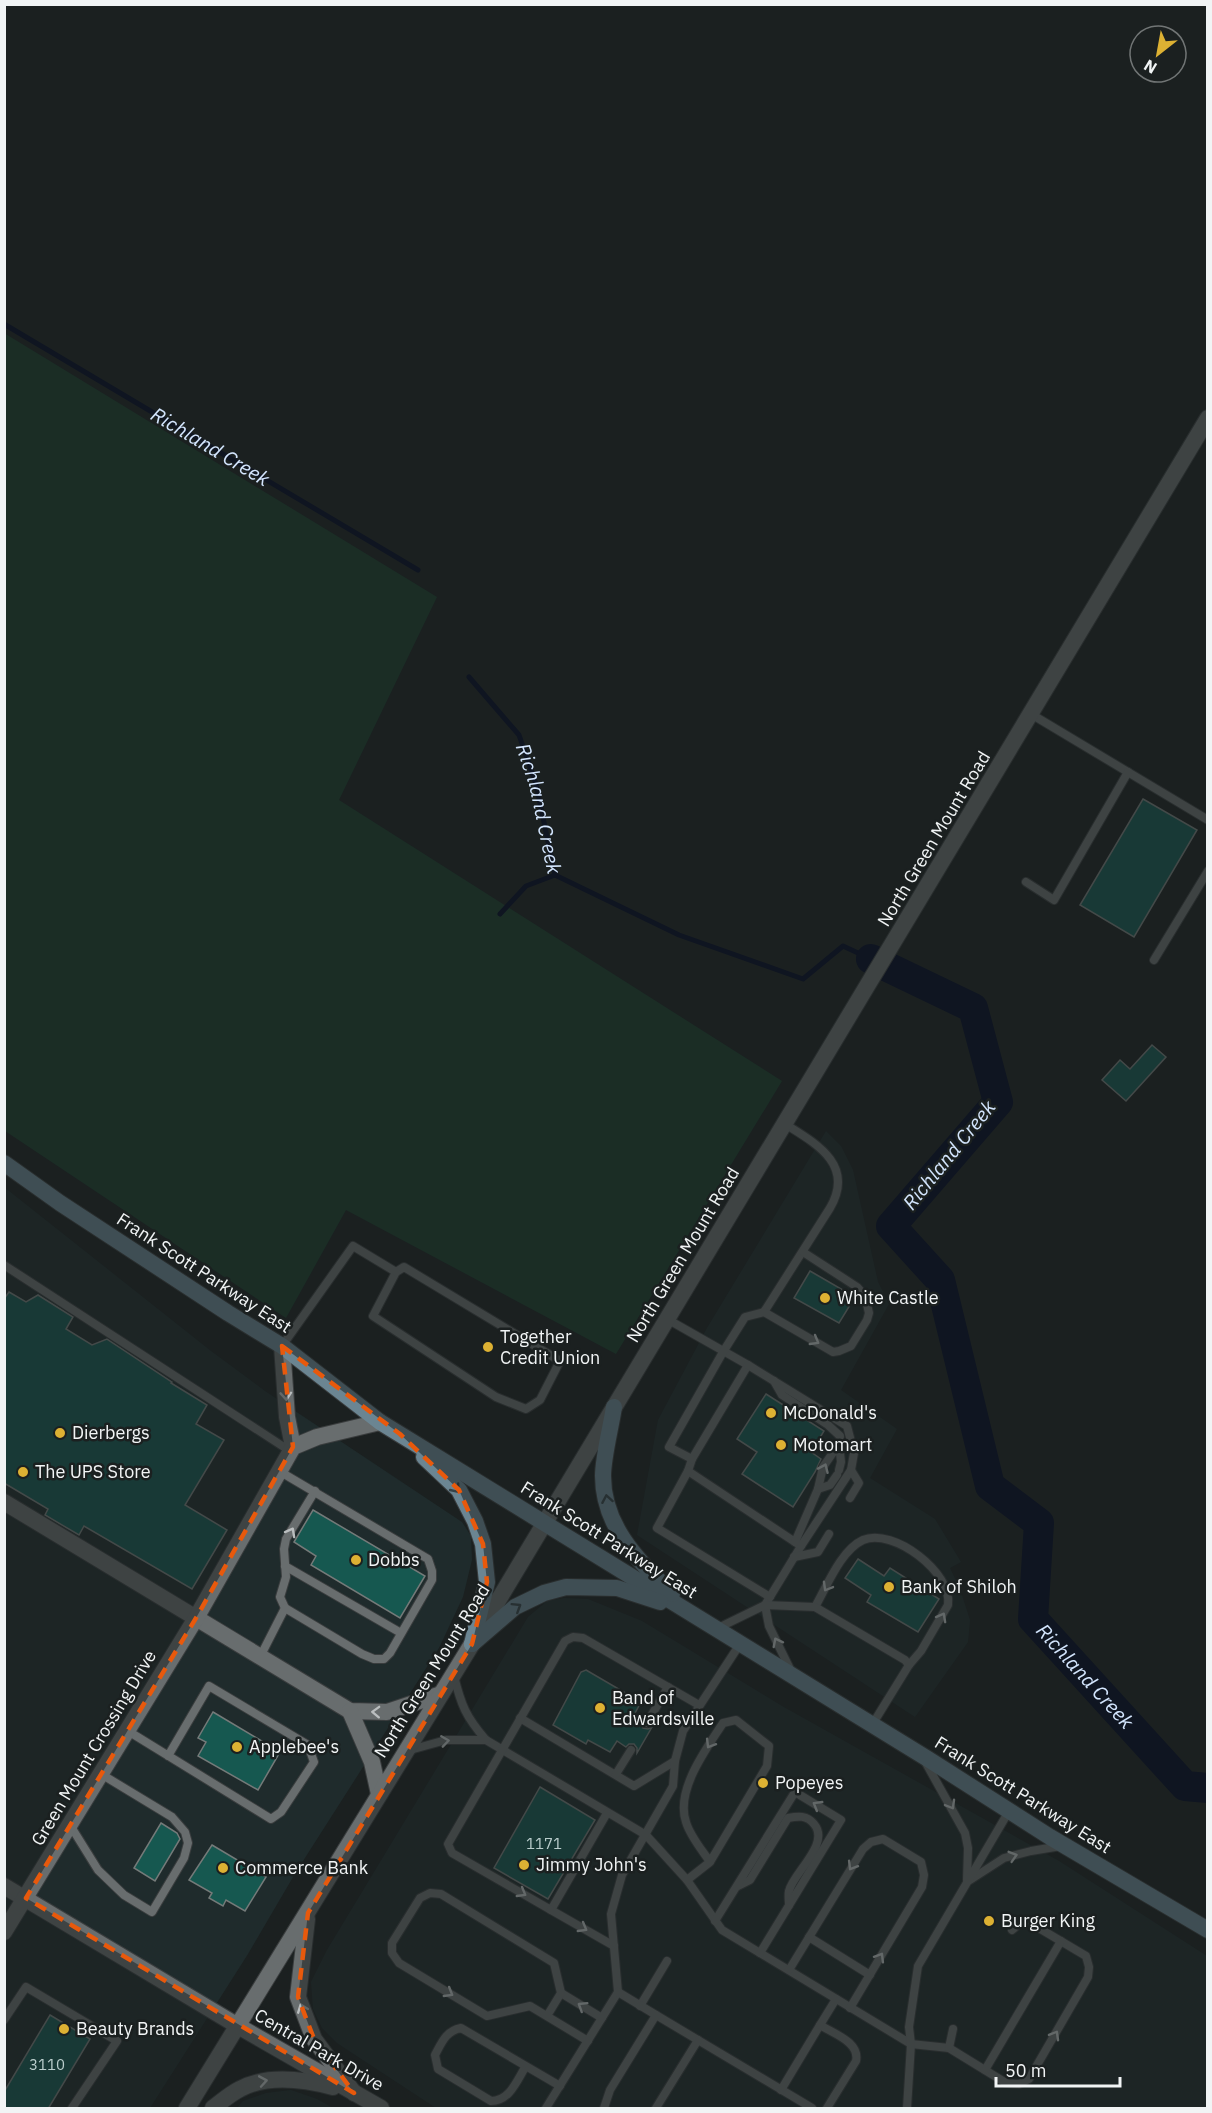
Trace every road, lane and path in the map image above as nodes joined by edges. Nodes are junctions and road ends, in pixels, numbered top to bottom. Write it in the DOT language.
graph roads {
  1 [pos="1208,418"];
  2 [pos="1031,714"];
  3 [pos="1128,772"];
  4 [pos="1208,820"];
  5 [pos="1208,871"];
  6 [pos="1026,882"];
  7 [pos="1154,960"];
  8 [pos="785,1125"];
  9 [pos="4,1163"];
  10 [pos="803,1251"];
  11 [pos="4,1265"];
  12 [pos="396,1272"];
  13 [pos="764,1311"];
  14 [pos="667,1319"];
  15 [pos="282,1346"];
  16 [pos="723,1352"];
  17 [pos="748,1365"];
  18 [pos="773,1380"];
  19 [pos="614,1407"];
  20 [pos="380,1422"];
  21 [pos="400,1434"];
  22 [pos="839,1444"];
  23 [pos="291,1449"];
  24 [pos="692,1459"];
  25 [pos="851,1470"];
  26 [pos="279,1471"];
  27 [pos="688,1471"];
  28 [pos="818,1489"];
  29 [pos="315,1491"];
  30 [pos="850,1498"];
  31 [pos="4,1502"];
  32 [pos="545,1523"];
  33 [pos="829,1534"];
  34 [pos="798,1544"];
  35 [pos="794,1557"];
  36 [pos="285,1566"];
  37 [pos="770,1597"];
  38 [pos="765,1605"];
  39 [pos="815,1607"];
  40 [pos="285,1608"];
  41 [pos="689,1612"];
  42 [pos="196,1618"];
  43 [pos="716,1629"];
  44 [pos="401,1633"];
  45 [pos="472,1644"];
  46 [pos="740,1644"];
  47 [pos="260,1657"];
  48 [pos="909,1665"];
  49 [pos="453,1674"];
  50 [pos="794,1677"];
  51 [pos="668,1687"];
  52 [pos="441,1694"];
  53 [pos="699,1705"];
  54 [pos="350,1711"];
  55 [pos="520,1718"];
  56 [pos="646,1723"];
  57 [pos="872,1725"];
  58 [pos="128,1731"];
  59 [pos="486,1740"];
  60 [pos="502,1750"];
  61 [pos="631,1750"];
  62 [pos="406,1752"];
  63 [pos="921,1755"];
  64 [pos="168,1756"];
  65 [pos="675,1761"];
  66 [pos="101,1774"];
  67 [pos="616,1774"];
  68 [pos="380,1794"];
  69 [pos="1009,1811"];
  70 [pos="607,1813"];
  71 [pos="70,1825"];
  72 [pos="646,1835"];
  73 [pos="1064,1845"];
  74 [pos="710,1862"];
  75 [pos="687,1880"];
  76 [pos="967,1882"];
  77 [pos="4,1886"];
  78 [pos="738,1886"];
  79 [pos="26,1898"];
  80 [pos="789,1906"];
  81 [pos="551,1910"];
  82 [pos="308,1913"];
  83 [pos="715,1921"];
  84 [pos="1012,1930"];
  85 [pos="1208,1930"];
  86 [pos="4,1932"];
  87 [pos="809,1937"];
  88 [pos="1061,1941"];
  89 [pos="614,1946"];
  90 [pos="760,1953"];
  91 [pos="667,1961"];
  92 [pos="789,1970"];
  93 [pos="870,1975"];
  94 [pos="618,1992"];
  95 [pos="561,1993"];
  96 [pos="836,1999"];
  97 [pos="640,2006"];
  98 [pos="850,2008"];
  99 [pos="656,2015"];
  100 [pos="547,2016"];
  101 [pos="602,2018"];
  102 [pos="4,2020"];
  103 [pos="820,2025"];
  104 [pos="238,2026"];
  105 [pos="953,2029"];
  106 [pos="698,2040"];
  107 [pos="588,2041"];
  108 [pos="911,2044"];
  109 [pos="949,2048"];
  110 [pos="526,2066"];
  111 [pos="985,2070"];
  112 [pos="560,2086"];
  113 [pos="781,2090"];
  114 [pos="354,2093"];
  115 [pos="802,2106"];
  116 [pos="72,2109"];
  117 [pos="187,2109"];
  118 [pos="213,2109"];
  119 [pos="381,2109"];
  120 [pos="546,2109"];
  121 [pos="604,2109"];
  122 [pos="656,2109"];
  123 [pos="812,2109"];
  124 [pos="827,2109"];
  125 [pos="907,2109"];
  1 -- 2 [label="street, North Green Mount Road"];
  2 -- 3 [label="lane"];
  2 -- 8 [label="street, North Green Mount Road"];
  3 -- 4 [label="lane"];
  3 -- 6 [label="lane"];
  5 -- 7 [label="lane"];
  8 -- 10 [label="lane"];
  8 -- 14 [label="street, North Green Mount Road"];
  9 -- 15 [label="main road, Frank Scott Parkway East"];
  10 -- 13 [label="lane"];
  13 -- 10 [label="lane, one-way"];
  11 -- 23 [label="lane"];
  12 -- 12 [label="lane"];
  12 -- 15 [label="lane"];
  13 -- 16 [label="lane"];
  14 -- 16 [label="lane"];
  14 -- 19 [label="street, North Green Mount Road"];
  15 -- 20 [label="main road, Frank Scott Parkway East"];
  15 -- 23 [label="street, one-way"];
  16 -- 17 [label="lane"];
  16 -- 24 [label="lane"];
  17 -- 18 [label="lane"];
  17 -- 24 [label="lane"];
  18 -- 22 [label="lane"];
  18 -- 25 [label="lane"];
  19 -- 32 [label="street, North Green Mount Road"];
  41 -- 19 [label="main road, one-way"];
  20 -- 21 [label="main road, Frank Scott Parkway East"];
  20 -- 23 [label="street"];
  21 -- 32 [label="main road, Frank Scott Parkway East"];
  21 -- 45 [label="main road, one-way"];
  28 -- 22 [label="lane, one-way"];
  22 -- 28 [label="lane"];
  23 -- 26 [label="street, Green Mount Crossing Drive"];
  24 -- 27 [label="lane"];
  25 -- 30 [label="lane"];
  25 -- 34 [label="lane"];
  26 -- 29 [label="lane"];
  26 -- 42 [label="street, Green Mount Crossing Drive"];
  27 -- 34 [label="lane"];
  27 -- 37 [label="lane"];
  28 -- 34 [label="lane"];
  36 -- 29 [label="lane, one-way"];
  29 -- 44 [label="lane"];
  31 -- 42 [label="street"];
  32 -- 41 [label="main road, Frank Scott Parkway East"];
  32 -- 45 [label="street, North Green Mount Road"];
  33 -- 35 [label="lane"];
  34 -- 35 [label="lane"];
  35 -- 37 [label="lane"];
  36 -- 40 [label="lane"];
  36 -- 44 [label="lane"];
  37 -- 38 [label="lane"];
  38 -- 39 [label="lane"];
  38 -- 43 [label="lane"];
  50 -- 38 [label="lane, one-way"];
  39 -- 48 [label="lane"];
  48 -- 39 [label="lane, one-way"];
  40 -- 44 [label="lane"];
  40 -- 47 [label="lane"];
  41 -- 43 [label="main road, Frank Scott Parkway East"];
  45 -- 41 [label="main road, one-way"];
  42 -- 47 [label="street"];
  42 -- 58 [label="street, Green Mount Crossing Drive"];
  43 -- 46 [label="main road, Frank Scott Parkway East"];
  45 -- 49 [label="street, North Green Mount Road"];
  46 -- 50 [label="main road, Frank Scott Parkway East"];
  46 -- 53 [label="lane"];
  47 -- 54 [label="street"];
  48 -- 57 [label="lane"];
  49 -- 52 [label="street, North Green Mount Road"];
  49 -- 59 [label="lane"];
  50 -- 57 [label="main road, Frank Scott Parkway East"];
  51 -- 53 [label="lane"];
  51 -- 55 [label="lane"];
  51 -- 56 [label="lane"];
  52 -- 54 [label="street, one-way"];
  52 -- 62 [label="street, North Green Mount Road"];
  53 -- 65 [label="lane"];
  54 -- 68 [label="street"];
  55 -- 60 [label="lane"];
  55 -- 67 [label="lane"];
  57 -- 63 [label="main road, Frank Scott Parkway East"];
  58 -- 64 [label="lane"];
  58 -- 66 [label="street, Green Mount Crossing Drive"];
  59 -- 60 [label="lane"];
  62 -- 59 [label="lane, one-way"];
  60 -- 70 [label="lane"];
  60 -- 81 [label="lane, one-way"];
  61 -- 67 [label="lane"];
  62 -- 68 [label="street, North Green Mount Road"];
  63 -- 69 [label="main road, Frank Scott Parkway East"];
  63 -- 76 [label="lane, one-way"];
  64 -- 64 [label="lane"];
  65 -- 67 [label="lane"];
  65 -- 72 [label="lane"];
  66 -- 71 [label="street, Green Mount Crossing Drive"];
  66 -- 71 [label="lane"];
  68 -- 82 [label="street, North Green Mount Road"];
  69 -- 73 [label="main road, Frank Scott Parkway East"];
  69 -- 76 [label="lane"];
  70 -- 72 [label="lane"];
  70 -- 81 [label="lane"];
  71 -- 79 [label="street, Green Mount Crossing Drive"];
  72 -- 75 [label="lane"];
  72 -- 89 [label="lane"];
  76 -- 73 [label="lane, one-way"];
  73 -- 85 [label="main road, Frank Scott Parkway East"];
  74 -- 74 [label="lane, one-way"];
  74 -- 75 [label="lane"];
  75 -- 83 [label="lane"];
  76 -- 108 [label="lane"];
  77 -- 79 [label="street"];
  78 -- 80 [label="lane"];
  80 -- 78 [label="lane, one-way"];
  78 -- 83 [label="lane"];
  79 -- 86 [label="street, Green Mount Crossing Drive"];
  79 -- 104 [label="street"];
  80 -- 90 [label="lane"];
  81 -- 89 [label="lane, one-way"];
  82 -- 104 [label="street, North Green Mount Road"];
  114 -- 82 [label="street, one-way"];
  83 -- 90 [label="lane"];
  84 -- 88 [label="lane"];
  87 -- 92 [label="lane"];
  87 -- 93 [label="lane"];
  93 -- 87 [label="lane, one-way"];
  88 -- 111 [label="lane"];
  111 -- 88 [label="lane, one-way"];
  89 -- 94 [label="lane"];
  90 -- 92 [label="lane"];
  91 -- 97 [label="lane"];
  92 -- 96 [label="lane"];
  93 -- 98 [label="lane"];
  94 -- 97 [label="lane"];
  94 -- 101 [label="lane"];
  95 -- 100 [label="lane"];
  95 -- 100 [label="lane, one-way"];
  101 -- 95 [label="lane, one-way"];
  96 -- 98 [label="lane"];
  96 -- 103 [label="lane"];
  97 -- 99 [label="lane"];
  98 -- 108 [label="lane"];
  99 -- 106 [label="lane"];
  99 -- 121 [label="lane"];
  100 -- 107 [label="lane"];
  101 -- 107 [label="lane"];
  102 -- 116 [label="lane"];
  103 -- 113 [label="lane"];
  103 -- 124 [label="lane"];
  104 -- 114 [label="street, Central Park Drive"];
  104 -- 117 [label="street, North Green Mount Road"];
  105 -- 109 [label="lane"];
  106 -- 113 [label="lane"];
  106 -- 122 [label="lane"];
  107 -- 112 [label="lane"];
  108 -- 109 [label="lane"];
  108 -- 125 [label="lane"];
  109 -- 111 [label="lane"];
  110 -- 110 [label="lane"];
  110 -- 112 [label="lane"];
  112 -- 120 [label="lane"];
  113 -- 115 [label="lane"];
  118 -- 114 [label="street, one-way"];
  114 -- 119 [label="street, Central Park Drive"];
  115 -- 123 [label="lane"];
}
